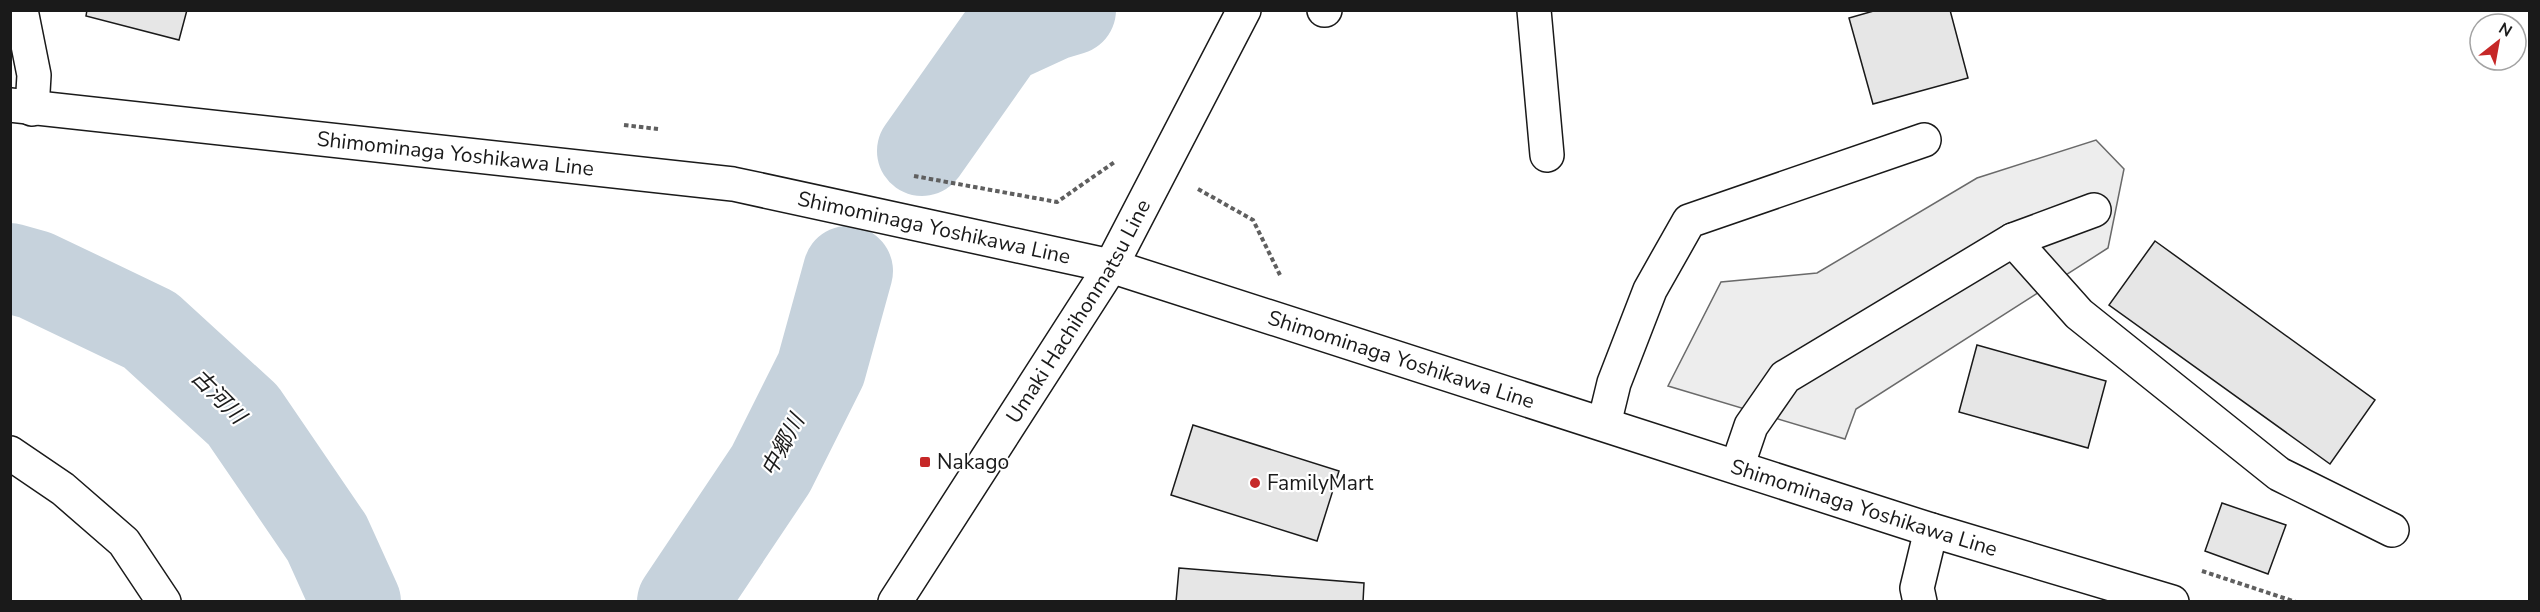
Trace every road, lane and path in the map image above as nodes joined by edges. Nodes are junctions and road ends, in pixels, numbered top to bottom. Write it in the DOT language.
graph roads {
  1 [pos="21,10"];
  2 [pos="1244,10"];
  3 [pos="1534,10"];
  4 [pos="21,107"];
  5 [pos="1924,140"];
  6 [pos="1547,154"];
  7 [pos="2094,210"];
  8 [pos="2013,240"];
  9 [pos="1111,266"];
  10 [pos="1604,424"];
  11 [pos="10,453"];
  12 [pos="1737,467"];
  13 [pos="1931,530"];
  14 [pos="2392,530"];
  15 [pos="164,602"];
  16 [pos="895,602"];
  17 [pos="1920,602"];
  18 [pos="2172,602"];
  1 -- 4 [label="main road"];
  2 -- 9 [label="main road, Umaki Hachihonmatsu Line"];
  3 -- 6 [label="main road"];
  4 -- 9 [label="main road, Shimominaga Yoshikawa Line"];
  5 -- 10 [label="main road"];
  7 -- 8 [label="main road"];
  8 -- 12 [label="main road"];
  8 -- 14 [label="main road"];
  9 -- 10 [label="main road, Shimominaga Yoshikawa Line"];
  9 -- 16 [label="main road, Umaki Hachihonmatsu Line"];
  10 -- 12 [label="main road, Shimominaga Yoshikawa Line"];
  11 -- 15 [label="main road"];
  12 -- 13 [label="main road, Shimominaga Yoshikawa Line"];
  13 -- 17 [label="main road"];
  13 -- 18 [label="main road, Shimominaga Yoshikawa Line"];
}
